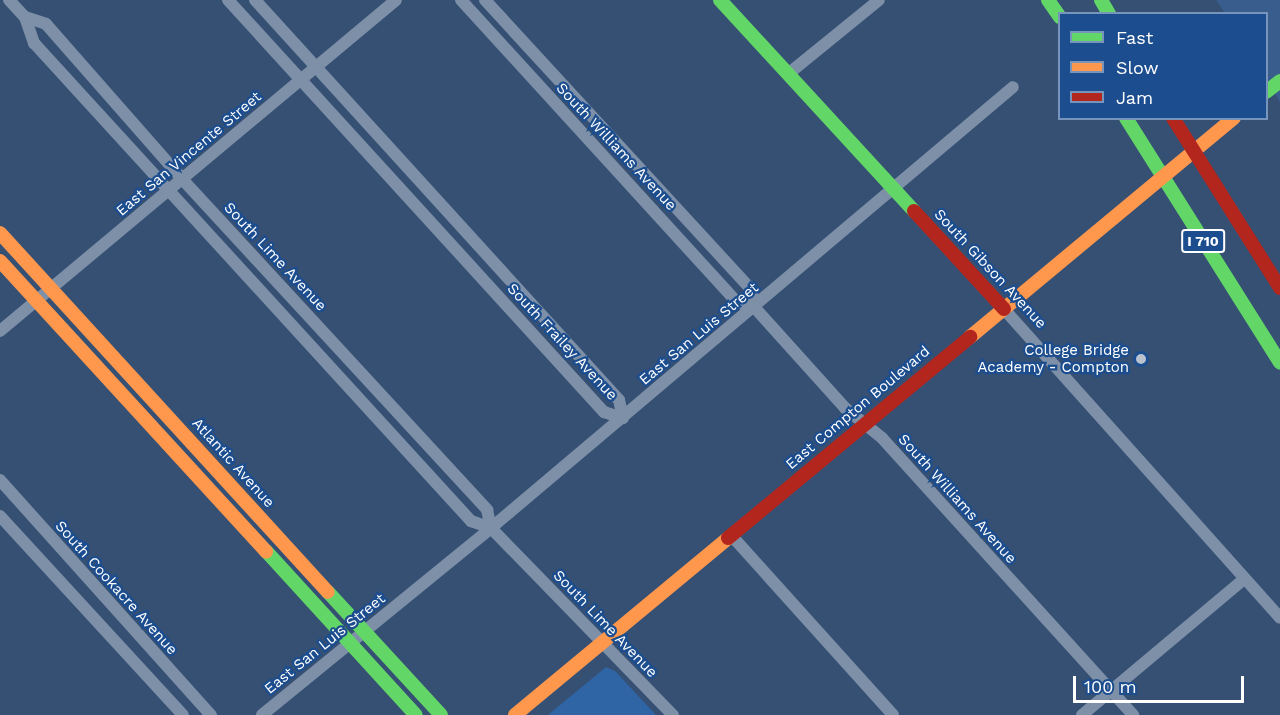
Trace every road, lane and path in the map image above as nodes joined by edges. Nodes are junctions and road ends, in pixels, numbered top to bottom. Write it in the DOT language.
graph roads {
  1 [pos="9,0"];
  2 [pos="228,0"];
  3 [pos="255,0"];
  4 [pos="396,0"];
  5 [pos="460,0"];
  6 [pos="485,0"];
  7 [pos="720,0"];
  8 [pos="879,0"];
  9 [pos="1048,0"];
  10 [pos="1058,15"];
  11 [pos="25,17"];
  12 [pos="315,68"];
  13 [pos="788,74"];
  14 [pos="300,81"];
  15 [pos="1280,81"];
  16 [pos="1013,87"];
  17 [pos="1268,90"];
  18 [pos="1127,120"];
  19 [pos="1174,120"];
  20 [pos="1228,123"];
  21 [pos="183,180"];
  22 [pos="893,189"];
  23 [pos="168,192"];
  24 [pos="0,233"];
  25 [pos="0,261"];
  26 [pos="1280,288"];
  27 [pos="51,289"];
  28 [pos="37,301"];
  29 [pos="754,308"];
  30 [pos="1004,309"];
  31 [pos="0,331"];
  32 [pos="1280,363"];
  33 [pos="623,418"];
  34 [pos="867,423"];
  35 [pos="0,480"];
  36 [pos="0,516"];
  37 [pos="491,528"];
  38 [pos="731,535"];
  39 [pos="1244,579"];
  40 [pos="1280,618"];
  41 [pos="364,631"];
  42 [pos="350,642"];
  43 [pos="601,644"];
  44 [pos="1111,691"];
  45 [pos="183,715"];
  46 [pos="211,715"];
  47 [pos="262,715"];
  48 [pos="416,715"];
  49 [pos="441,715"];
  50 [pos="515,715"];
  51 [pos="673,715"];
  52 [pos="893,715"];
  53 [pos="1082,715"];
  54 [pos="1133,715"];
  1 -- 11 [label="street, South Lime Avenue"];
  2 -- 14 [label="street, South Frailey Avenue"];
  3 -- 12 [label="street, South Frailey Avenue"];
  4 -- 12 [label="street, East San Vincente Street"];
  5 -- 29 [label="street, South Williams Avenue"];
  6 -- 29 [label="street, South Williams Avenue"];
  7 -- 13 [label="main road, South Gibson Avenue"];
  8 -- 13 [label="street"];
  9 -- 10 [label="main road"];
  11 -- 21 [label="street, South Lime Avenue"];
  11 -- 23 [label="street, South Lime Avenue"];
  12 -- 14 [label="street, East San Vincente Street"];
  12 -- 33 [label="street, South Frailey Avenue"];
  13 -- 22 [label="main road, South Gibson Avenue"];
  14 -- 21 [label="street, East San Vincente Street"];
  14 -- 33 [label="street, South Frailey Avenue"];
  15 -- 17 [label="main road"];
  16 -- 22 [label="street, East San Luis Street"];
  18 -- 32 [label="main road, I 710"];
  19 -- 26 [label="main road, I 710"];
  20 -- 30 [label="main road, East Compton Boulevard"];
  21 -- 23 [label="street, East San Vincente Street"];
  21 -- 37 [label="street, South Lime Avenue"];
  22 -- 29 [label="street, East San Luis Street"];
  22 -- 30 [label="main road, South Gibson Avenue"];
  23 -- 27 [label="street, East San Vincente Street"];
  23 -- 37 [label="street, South Lime Avenue"];
  24 -- 27 [label="main road, Atlantic Avenue"];
  25 -- 28 [label="main road"];
  27 -- 28 [label="street, East San Vincente Street"];
  27 -- 41 [label="main road, Atlantic Avenue"];
  28 -- 31 [label="street, East San Vincente Street"];
  28 -- 42 [label="main road"];
  29 -- 33 [label="street, East San Luis Street"];
  29 -- 34 [label="street, South Williams Avenue"];
  30 -- 34 [label="main road, East Compton Boulevard"];
  30 -- 39 [label="street, South Gibson Avenue"];
  33 -- 37 [label="street, East San Luis Street"];
  34 -- 38 [label="main road, East Compton Boulevard"];
  34 -- 44 [label="street, South Williams Avenue"];
  35 -- 46 [label="street, South Cookacre Avenue"];
  36 -- 45 [label="street"];
  37 -- 41 [label="street, East San Luis Street"];
  37 -- 43 [label="street, South Lime Avenue"];
  38 -- 43 [label="main road, East Compton Boulevard"];
  38 -- 52 [label="street"];
  39 -- 40 [label="street, South Gibson Avenue"];
  39 -- 44 [label="street"];
  41 -- 42 [label="street, East San Luis Street"];
  41 -- 49 [label="main road, Atlantic Avenue"];
  42 -- 47 [label="street, East San Luis Street"];
  42 -- 48 [label="main road"];
  43 -- 50 [label="main road, East Compton Boulevard"];
  43 -- 51 [label="street, South Lime Avenue"];
  44 -- 53 [label="street"];
  44 -- 54 [label="street, South Williams Avenue"];
}
